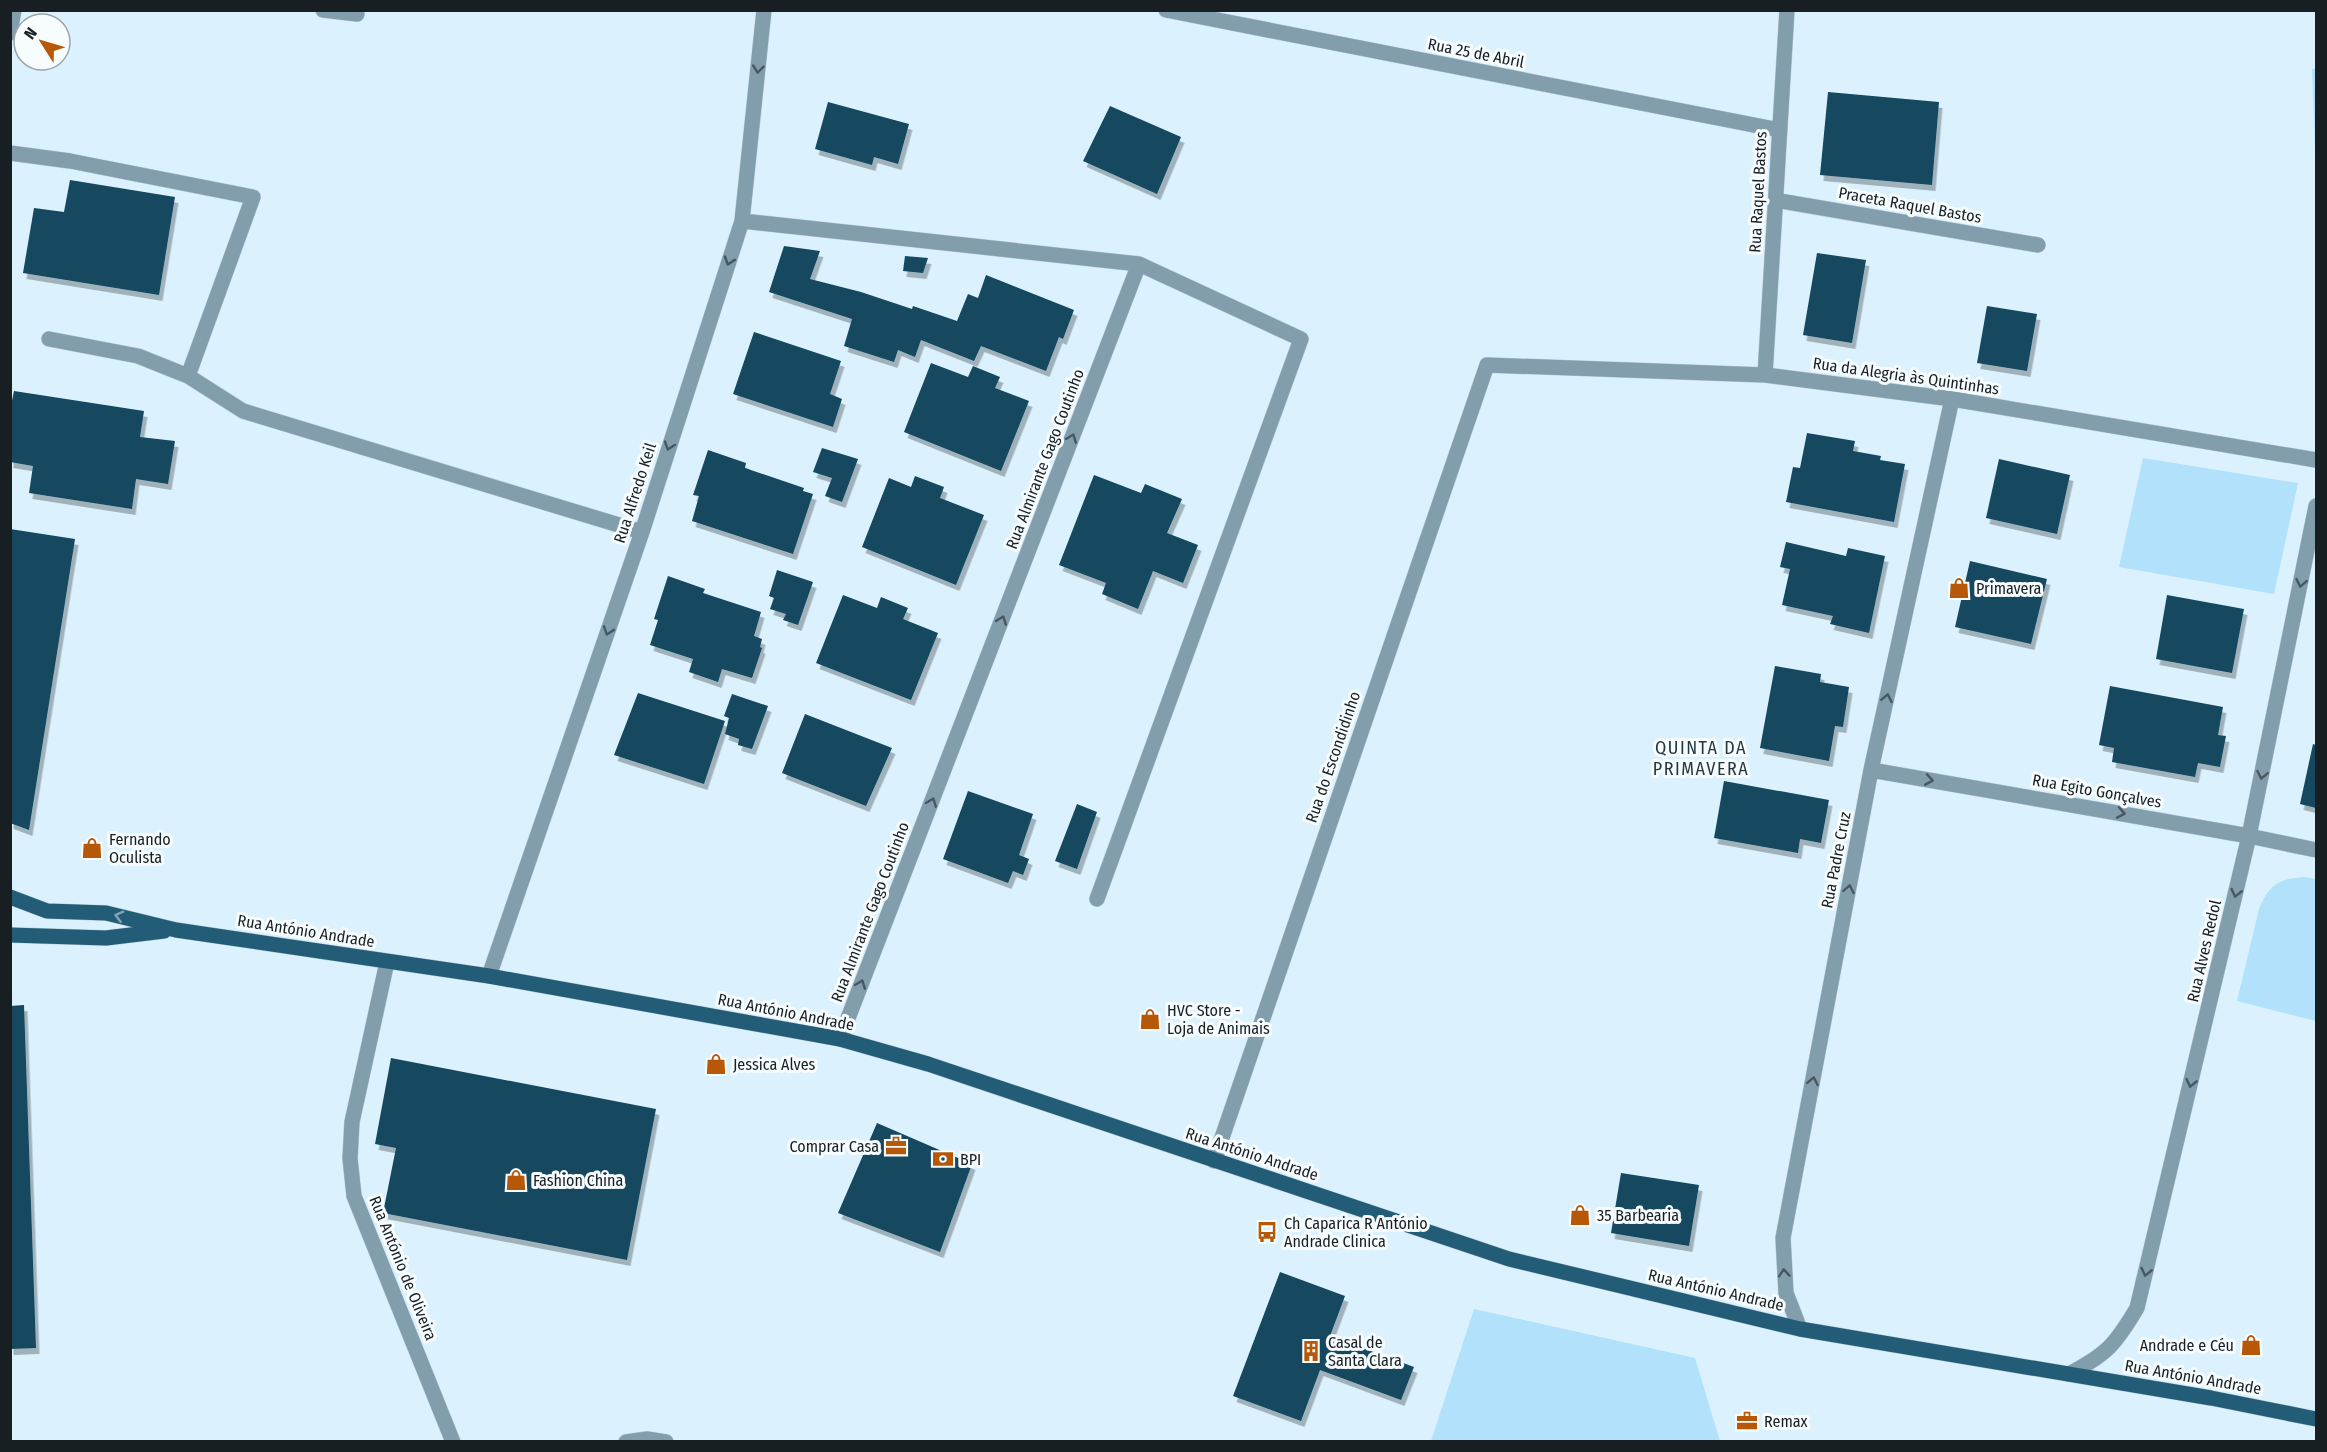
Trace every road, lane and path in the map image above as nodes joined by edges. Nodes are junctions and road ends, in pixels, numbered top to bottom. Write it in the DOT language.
graph roads {
  1 [pos="14,10"];
  2 [pos="323,10"];
  3 [pos="764,10"];
  4 [pos="1166,10"];
  5 [pos="1787,10"];
  6 [pos="357,14"];
  7 [pos="10,33"];
  8 [pos="1779,130"];
  9 [pos="10,153"];
  10 [pos="1775,200"];
  11 [pos="742,221"];
  12 [pos="2038,245"];
  13 [pos="1139,264"];
  14 [pos="49,339"];
  15 [pos="1487,365"];
  16 [pos="1765,375"];
  17 [pos="188,376"];
  18 [pos="1952,399"];
  19 [pos="2316,460"];
  20 [pos="2316,506"];
  21 [pos="642,531"];
  22 [pos="1871,770"];
  23 [pos="2250,836"];
  24 [pos="2316,850"];
  25 [pos="10,897"];
  26 [pos="1097,899"];
  27 [pos="176,930"];
  28 [pos="10,935"];
  29 [pos="387,962"];
  30 [pos="489,976"];
  31 [pos="840,1039"];
  32 [pos="1214,1161"];
  33 [pos="1800,1329"];
  34 [pos="2069,1374"];
  35 [pos="2316,1419"];
  36 [pos="453,1442"];
  37 [pos="626,1442"];
  38 [pos="666,1442"];
  1 -- 7 [label="street"];
  2 -- 6 [label="street"];
  3 -- 11 [label="street, Rua Alfredo Keil, one-way"];
  4 -- 8 [label="street, Rua 25 de Abril"];
  5 -- 8 [label="street, Rua Raquel Bastos"];
  8 -- 10 [label="street, Rua Raquel Bastos"];
  9 -- 17 [label="street"];
  10 -- 12 [label="street, Praceta Raquel Bastos"];
  10 -- 16 [label="street, Rua Raquel Bastos"];
  11 -- 13 [label="street"];
  11 -- 21 [label="street, Rua Alfredo Keil, one-way"];
  13 -- 26 [label="street"];
  31 -- 13 [label="street, Rua Almirante Gago Coutinho, one-way"];
  14 -- 17 [label="street"];
  15 -- 16 [label="street, Rua da Alegria às Quintinhas"];
  15 -- 32 [label="street, Rua do Escondidinho"];
  16 -- 18 [label="street, Rua da Alegria às Quintinhas"];
  17 -- 21 [label="street"];
  18 -- 19 [label="street, Rua da Alegria às Quintinhas"];
  22 -- 18 [label="street, Rua Padre Cruz, one-way"];
  20 -- 23 [label="street, Rua Alves Redol, one-way"];
  21 -- 30 [label="street, Rua Alfredo Keil, one-way"];
  22 -- 23 [label="street, Rua Egito Gonçalves, one-way"];
  33 -- 22 [label="street, Rua Padre Cruz, one-way"];
  23 -- 24 [label="street, Rua Egito Gonçalves"];
  23 -- 34 [label="street, Rua Alves Redol, one-way"];
  27 -- 25 [label="main road, Rua António Andrade, one-way"];
  27 -- 28 [label="main road, Rua António Andrade"];
  27 -- 29 [label="main road, Rua António Andrade"];
  29 -- 30 [label="main road, Rua António Andrade"];
  29 -- 36 [label="street, Rua António de Oliveira"];
  30 -- 31 [label="main road, Rua António Andrade"];
  31 -- 32 [label="main road, Rua António Andrade"];
  32 -- 33 [label="main road, Rua António Andrade"];
  33 -- 34 [label="main road, Rua António Andrade"];
  34 -- 35 [label="main road, Rua António Andrade"];
  37 -- 38 [label="street"];
}
